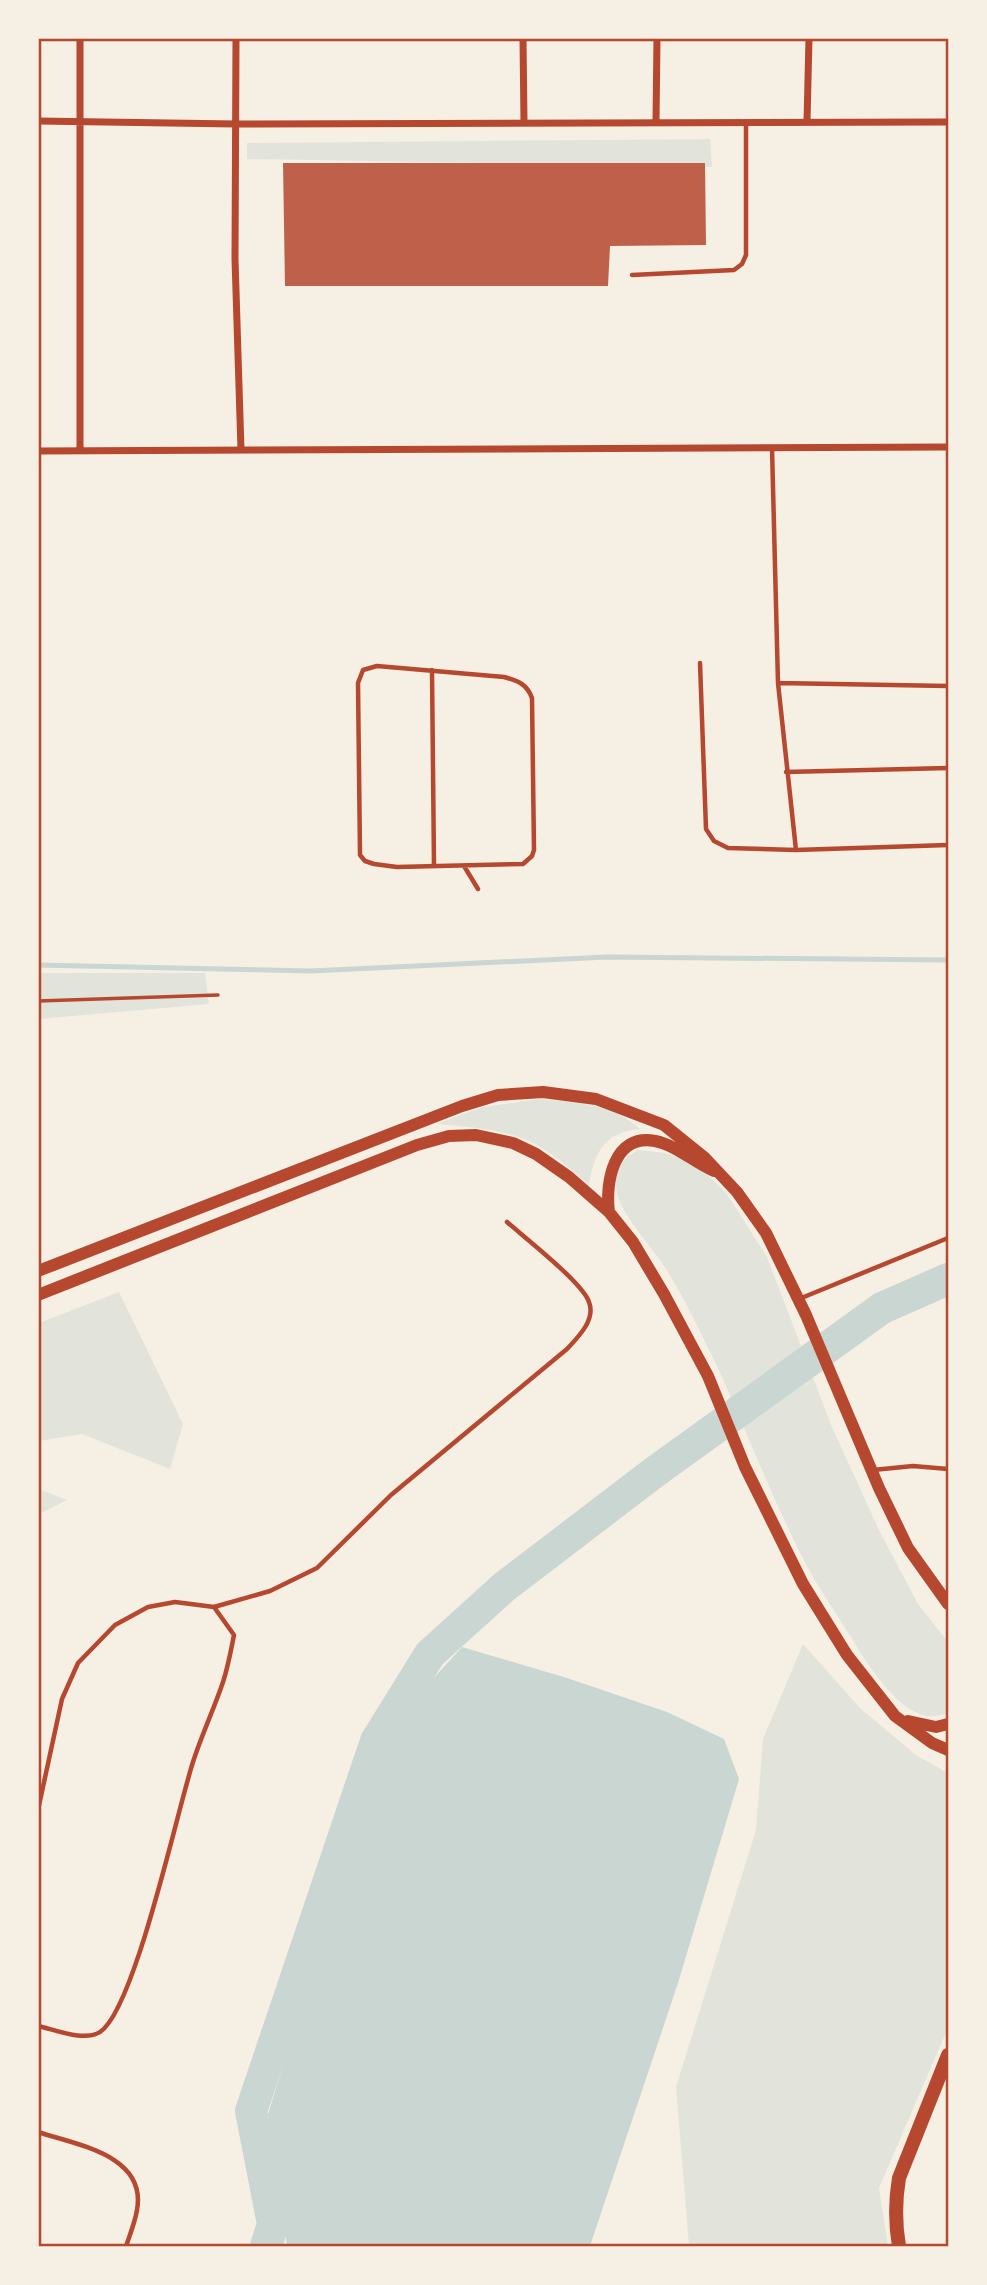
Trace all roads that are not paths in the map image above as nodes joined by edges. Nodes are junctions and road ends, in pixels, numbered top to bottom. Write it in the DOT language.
graph roads {
  1 [pos="80,38"];
  2 [pos="236,38"];
  3 [pos="523,38"];
  4 [pos="657,38"];
  5 [pos="809,38"];
  6 [pos="38,121"];
  7 [pos="79,122"];
  8 [pos="656,122"];
  9 [pos="746,122"];
  10 [pos="807,122"];
  11 [pos="948,122"];
  12 [pos="236,124"];
  13 [pos="524,124"];
  14 [pos="632,275"];
  15 [pos="948,447"];
  16 [pos="772,448"];
  17 [pos="80,450"];
  18 [pos="241,450"];
  19 [pos="38,451"];
  20 [pos="700,663"];
  21 [pos="432,670"];
  22 [pos="778,683"];
  23 [pos="948,686"];
  24 [pos="948,768"];
  25 [pos="786,772"];
  26 [pos="948,845"];
  27 [pos="796,850"];
  28 [pos="434,866"];
  29 [pos="464,866"];
  30 [pos="478,889"];
  31 [pos="646,1118"];
  32 [pos="641,1140"];
  33 [pos="721,1174"];
  34 [pos="609,1212"];
  35 [pos="507,1222"];
  36 [pos="948,1238"];
  37 [pos="38,1271"];
  38 [pos="38,1295"];
  39 [pos="798,1299"];
  40 [pos="948,1469"];
  41 [pos="872,1470"];
  42 [pos="948,1604"];
  43 [pos="214,1607"];
  44 [pos="895,1716"];
  45 [pos="948,1724"];
  46 [pos="948,1750"];
  47 [pos="38,1810"];
  48 [pos="38,2026"];
  49 [pos="948,2055"];
  50 [pos="38,2132"];
  51 [pos="126,2246"];
  52 [pos="899,2246"];
  1 -- 7 [label="street"];
  2 -- 12 [label="street"];
  3 -- 13 [label="street"];
  4 -- 8 [label="street"];
  5 -- 10 [label="street"];
  6 -- 7 [label="street"];
  7 -- 12 [label="street"];
  7 -- 17 [label="street"];
  8 -- 9 [label="street"];
  8 -- 13 [label="street"];
  9 -- 10 [label="street"];
  9 -- 14 [label="lane"];
  10 -- 11 [label="street"];
  12 -- 13 [label="street"];
  12 -- 18 [label="street"];
  15 -- 16 [label="street"];
  16 -- 18 [label="street"];
  16 -- 22 [label="lane"];
  17 -- 18 [label="street"];
  17 -- 19 [label="street"];
  20 -- 27 [label="lane"];
  21 -- 28 [label="lane"];
  21 -- 28 [label="lane"];
  21 -- 29 [label="lane"];
  22 -- 23 [label="lane"];
  22 -- 25 [label="lane"];
  24 -- 25 [label="lane"];
  25 -- 27 [label="lane"];
  26 -- 27 [label="lane"];
  28 -- 29 [label="lane"];
  29 -- 30 [label="lane"];
  31 -- 32 [label="main road"];
  31 -- 33 [label="main road"];
  31 -- 37 [label="main road"];
  32 -- 33 [label="main road"];
  32 -- 34 [label="main road"];
  33 -- 39 [label="main road"];
  34 -- 38 [label="main road"];
  34 -- 44 [label="main road"];
  35 -- 43 [label="lane"];
  36 -- 39 [label="lane"];
  39 -- 41 [label="main road"];
  40 -- 41 [label="lane"];
  41 -- 42 [label="main road"];
  43 -- 47 [label="lane"];
  43 -- 48 [label="lane"];
  44 -- 45 [label="main road"];
  44 -- 46 [label="main road"];
  49 -- 52 [label="highway"];
  50 -- 51 [label="lane"];
}
